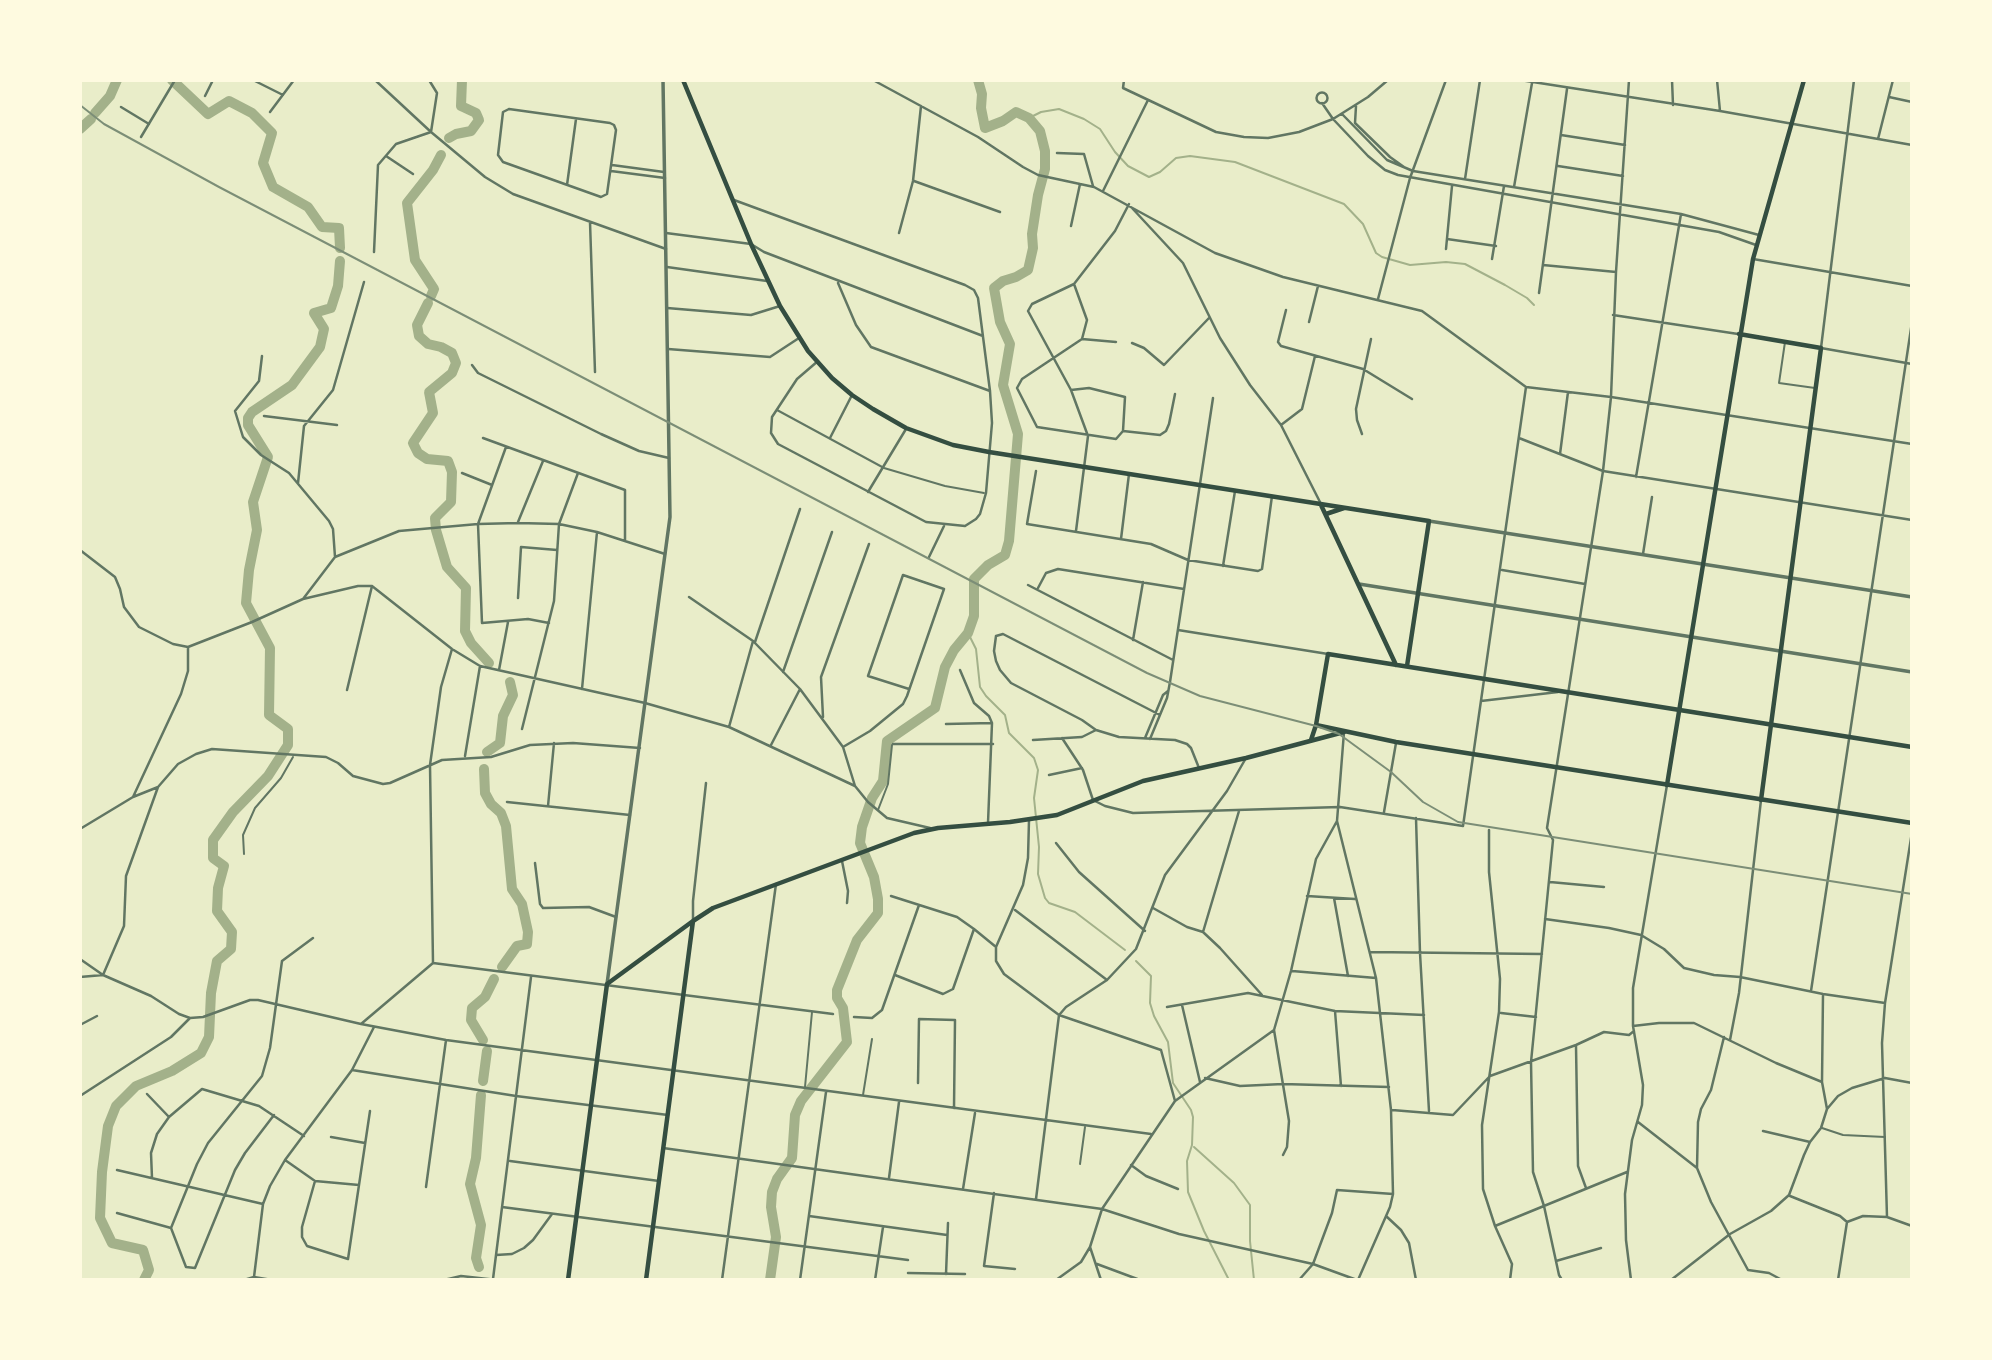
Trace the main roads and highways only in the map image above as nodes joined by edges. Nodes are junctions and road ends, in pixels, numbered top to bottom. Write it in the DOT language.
graph roads {
  1 [pos="683,80"];
  2 [pos="1804,80"];
  3 [pos="1739,334"];
  4 [pos="1321,504"];
  5 [pos="1345,508"];
  6 [pos="1326,514"];
  7 [pos="1396,665"];
  8 [pos="1407,666"];
  9 [pos="1679,710"];
  10 [pos="1317,725"];
  11 [pos="1771,725"];
  12 [pos="1344,732"];
  13 [pos="1311,740"];
  14 [pos="1912,747"];
  15 [pos="1667,785"];
  16 [pos="1761,800"];
  17 [pos="1912,823"];
  18 [pos="693,921"];
  19 [pos="568,1279"];
  20 [pos="646,1279"];
  1 -- 4 [label="main road"];
  2 -- 3 [label="main road"];
  3 -- 9 [label="main road"];
  3 -- 11 [label="main road"];
  4 -- 5 [label="main road"];
  4 -- 6 [label="main road"];
  5 -- 6 [label="main road"];
  5 -- 8 [label="main road"];
  6 -- 7 [label="main road"];
  7 -- 8 [label="main road"];
  7 -- 10 [label="main road"];
  8 -- 9 [label="main road"];
  9 -- 11 [label="main road"];
  9 -- 15 [label="main road"];
  10 -- 12 [label="main road"];
  10 -- 13 [label="main road"];
  11 -- 14 [label="main road"];
  11 -- 16 [label="main road"];
  12 -- 13 [label="main road"];
  12 -- 15 [label="main road"];
  13 -- 18 [label="main road"];
  15 -- 16 [label="main road"];
  16 -- 17 [label="main road"];
  18 -- 19 [label="main road"];
  18 -- 20 [label="main road"];
}
